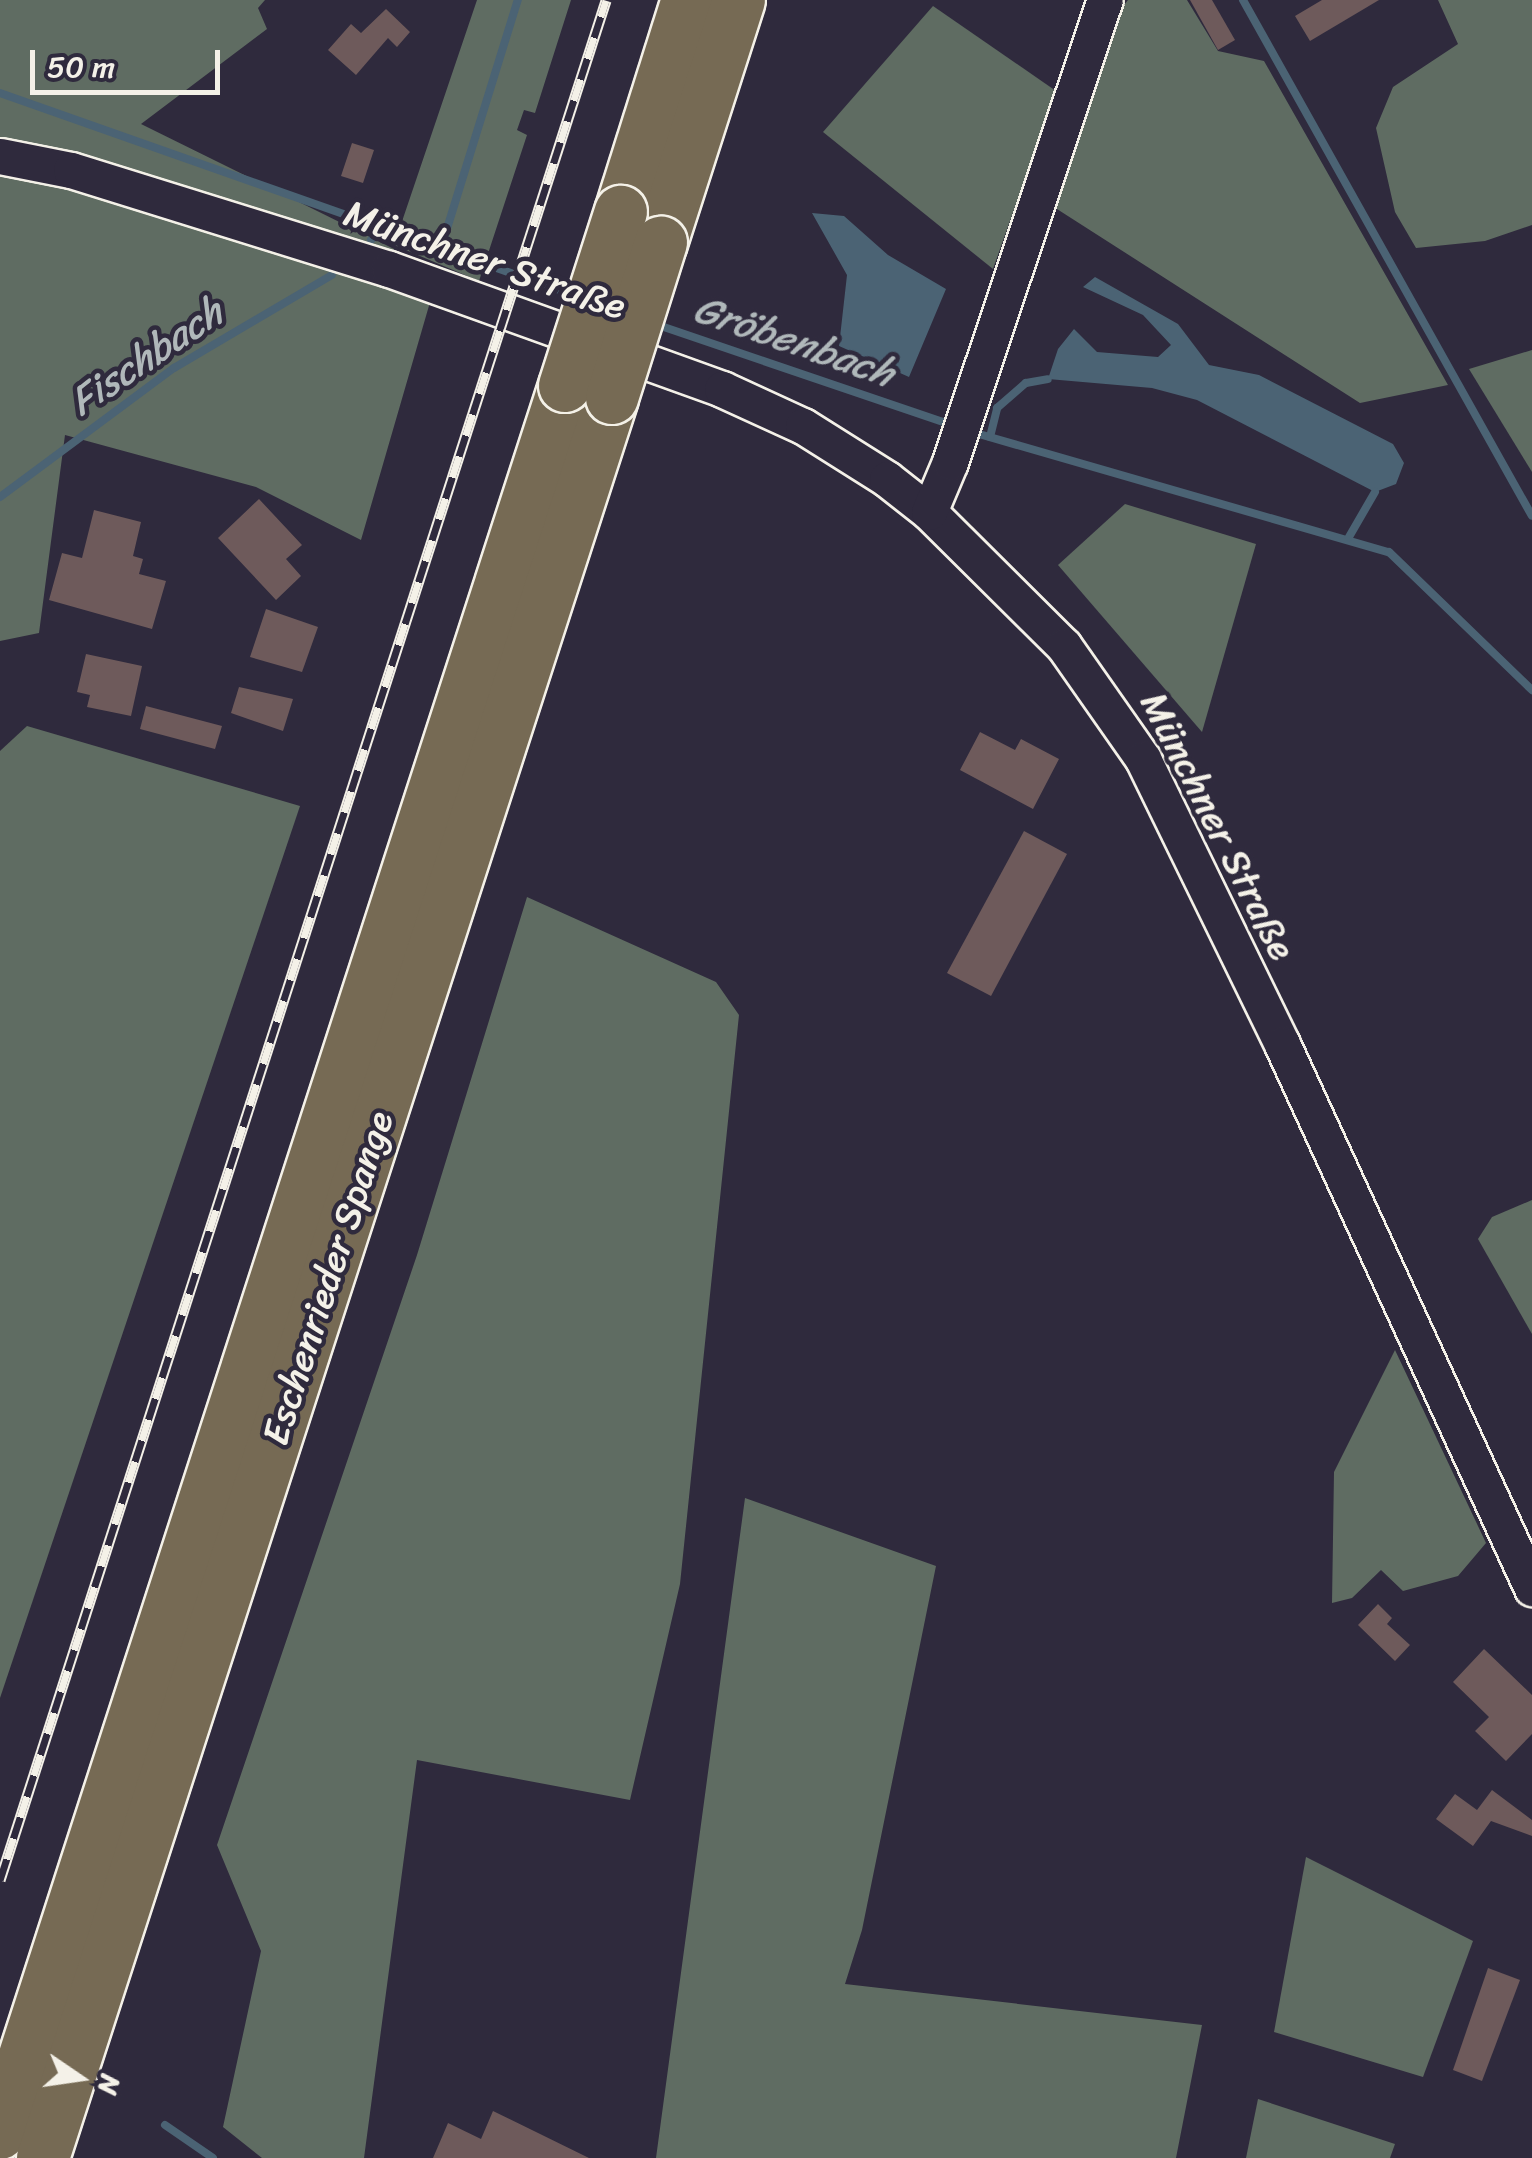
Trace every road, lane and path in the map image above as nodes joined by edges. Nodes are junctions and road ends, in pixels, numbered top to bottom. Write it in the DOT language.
graph roads {
  1 [pos="688,0"];
  2 [pos="739,0"];
  3 [pos="1105,0"];
  4 [pos="0,156"];
  5 [pos="588,392"];
  6 [pos="928,512"];
  7 [pos="1532,1588"];
  8 [pos="0,2133"];
  9 [pos="43,2158"];
  1 -- 5 [label="highway, bridge"];
  2 -- 5 [label="highway, bridge"];
  3 -- 6 [label="street"];
  4 -- 6 [label="street, Münchner Straße"];
  5 -- 8 [label="highway, Eschenrieder Spange"];
  5 -- 9 [label="highway, Eschenrieder Spange"];
  6 -- 7 [label="street, Münchner Straße"];
}
